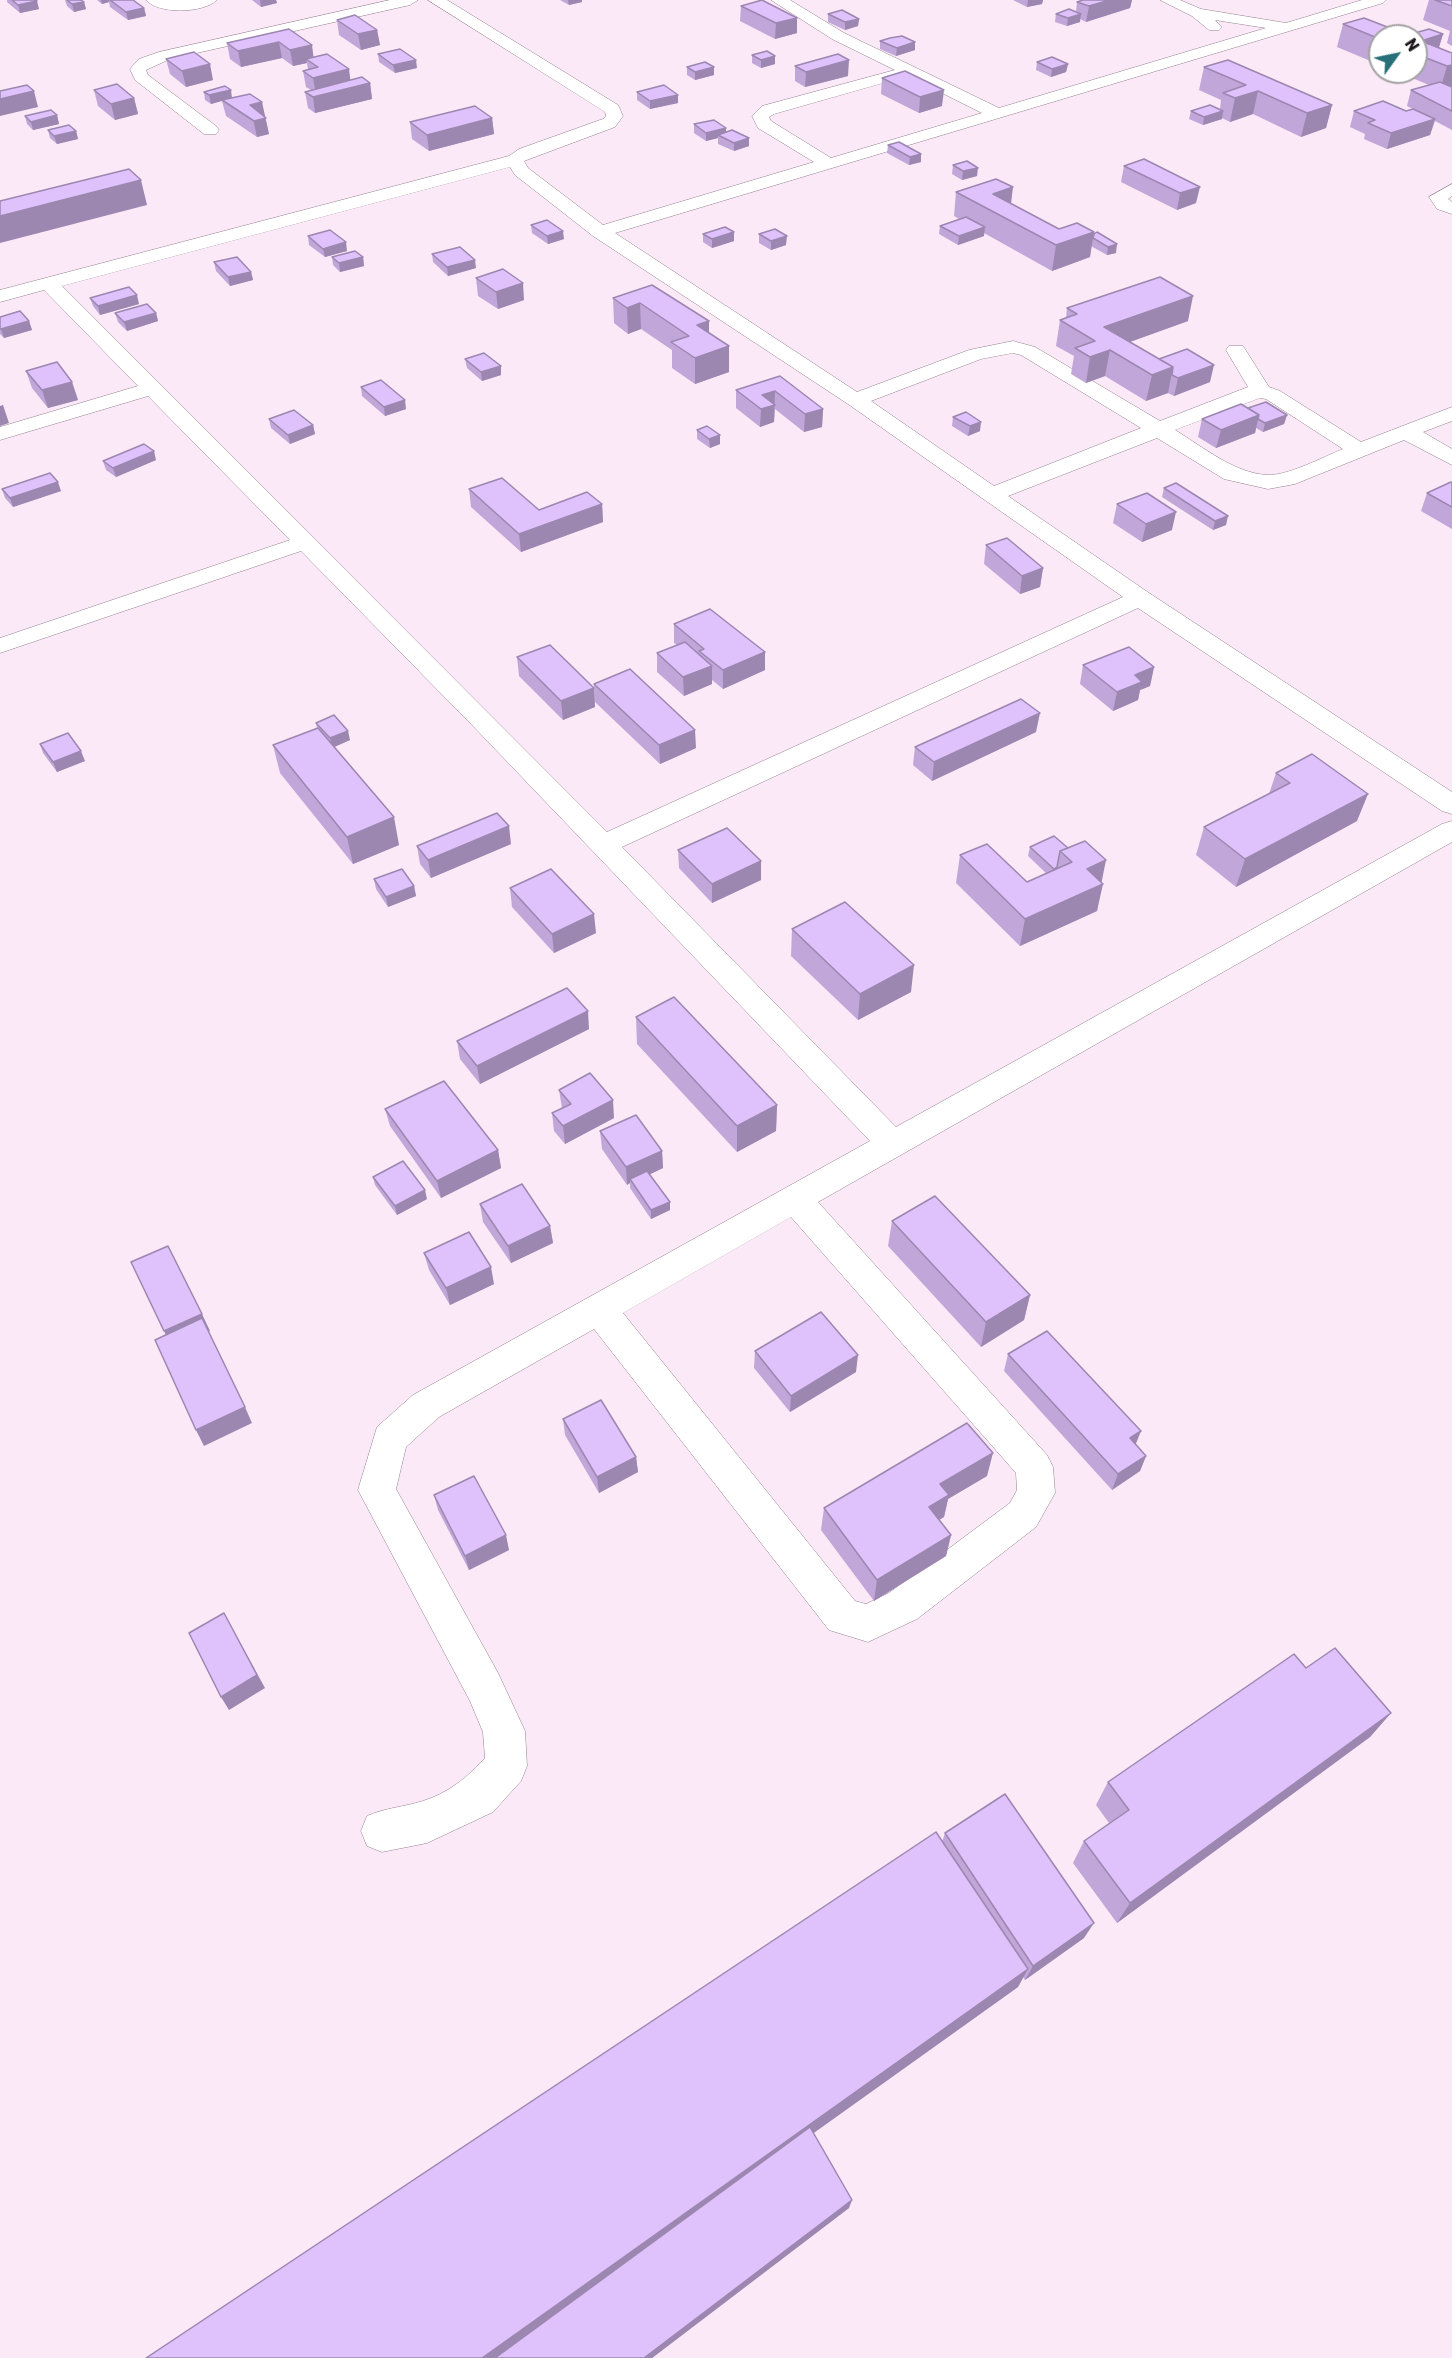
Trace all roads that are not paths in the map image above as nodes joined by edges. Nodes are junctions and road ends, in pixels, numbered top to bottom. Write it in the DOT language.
graph roads {
  1 [pos="154,0"];
  2 [pos="208,0"];
  3 [pos="410,0"];
  4 [pos="436,0"];
  5 [pos="779,0"];
  6 [pos="1168,0"];
  7 [pos="1378,0"];
  8 [pos="1197,13"];
  9 [pos="1288,27"];
  10 [pos="1234,44"];
  11 [pos="909,71"];
  12 [pos="998,114"];
  13 [pos="210,130"];
  14 [pos="515,160"];
  15 [pos="829,164"];
  16 [pos="1452,189"];
  17 [pos="1452,209"];
  18 [pos="600,232"];
  19 [pos="48,283"];
  20 [pos="0,296"];
  21 [pos="1236,350"];
  22 [pos="152,388"];
  23 [pos="1261,391"];
  24 [pos="855,400"];
  25 [pos="1452,413"];
  26 [pos="1157,430"];
  27 [pos="1406,432"];
  28 [pos="0,434"];
  29 [pos="1361,451"];
  30 [pos="1452,458"];
  31 [pos="994,494"];
  32 [pos="305,542"];
  33 [pos="1140,598"];
  34 [pos="0,646"];
  35 [pos="1452,805"];
  36 [pos="1452,830"];
  37 [pos="603,845"];
  38 [pos="894,1145"];
  39 [pos="796,1200"];
  40 [pos="600,1310"];
  41 [pos="382,1830"];
  1 -- 2 [label="street"];
  3 -- 13 [label="street"];
  4 -- 14 [label="street"];
  5 -- 11 [label="street"];
  6 -- 8 [label="street"];
  7 -- 9 [label="street"];
  8 -- 9 [label="street"];
  8 -- 10 [label="street"];
  9 -- 10 [label="street"];
  10 -- 12 [label="street"];
  11 -- 12 [label="street"];
  11 -- 15 [label="street"];
  12 -- 15 [label="street"];
  14 -- 18 [label="street"];
  14 -- 19 [label="street"];
  15 -- 18 [label="street"];
  16 -- 17 [label="street"];
  18 -- 24 [label="street"];
  19 -- 20 [label="street"];
  19 -- 22 [label="street"];
  21 -- 23 [label="street"];
  22 -- 28 [label="street"];
  22 -- 32 [label="street"];
  23 -- 26 [label="street"];
  23 -- 29 [label="street"];
  24 -- 26 [label="street"];
  24 -- 31 [label="street"];
  25 -- 27 [label="street"];
  26 -- 29 [label="street"];
  26 -- 31 [label="street"];
  27 -- 29 [label="street"];
  27 -- 30 [label="street"];
  31 -- 33 [label="street"];
  32 -- 34 [label="street"];
  32 -- 37 [label="street"];
  33 -- 35 [label="street"];
  33 -- 37 [label="street"];
  36 -- 38 [label="street"];
  37 -- 38 [label="street"];
  38 -- 39 [label="street"];
  39 -- 40 [label="street"];
  39 -- 40 [label="street"];
  40 -- 41 [label="street"];
}
